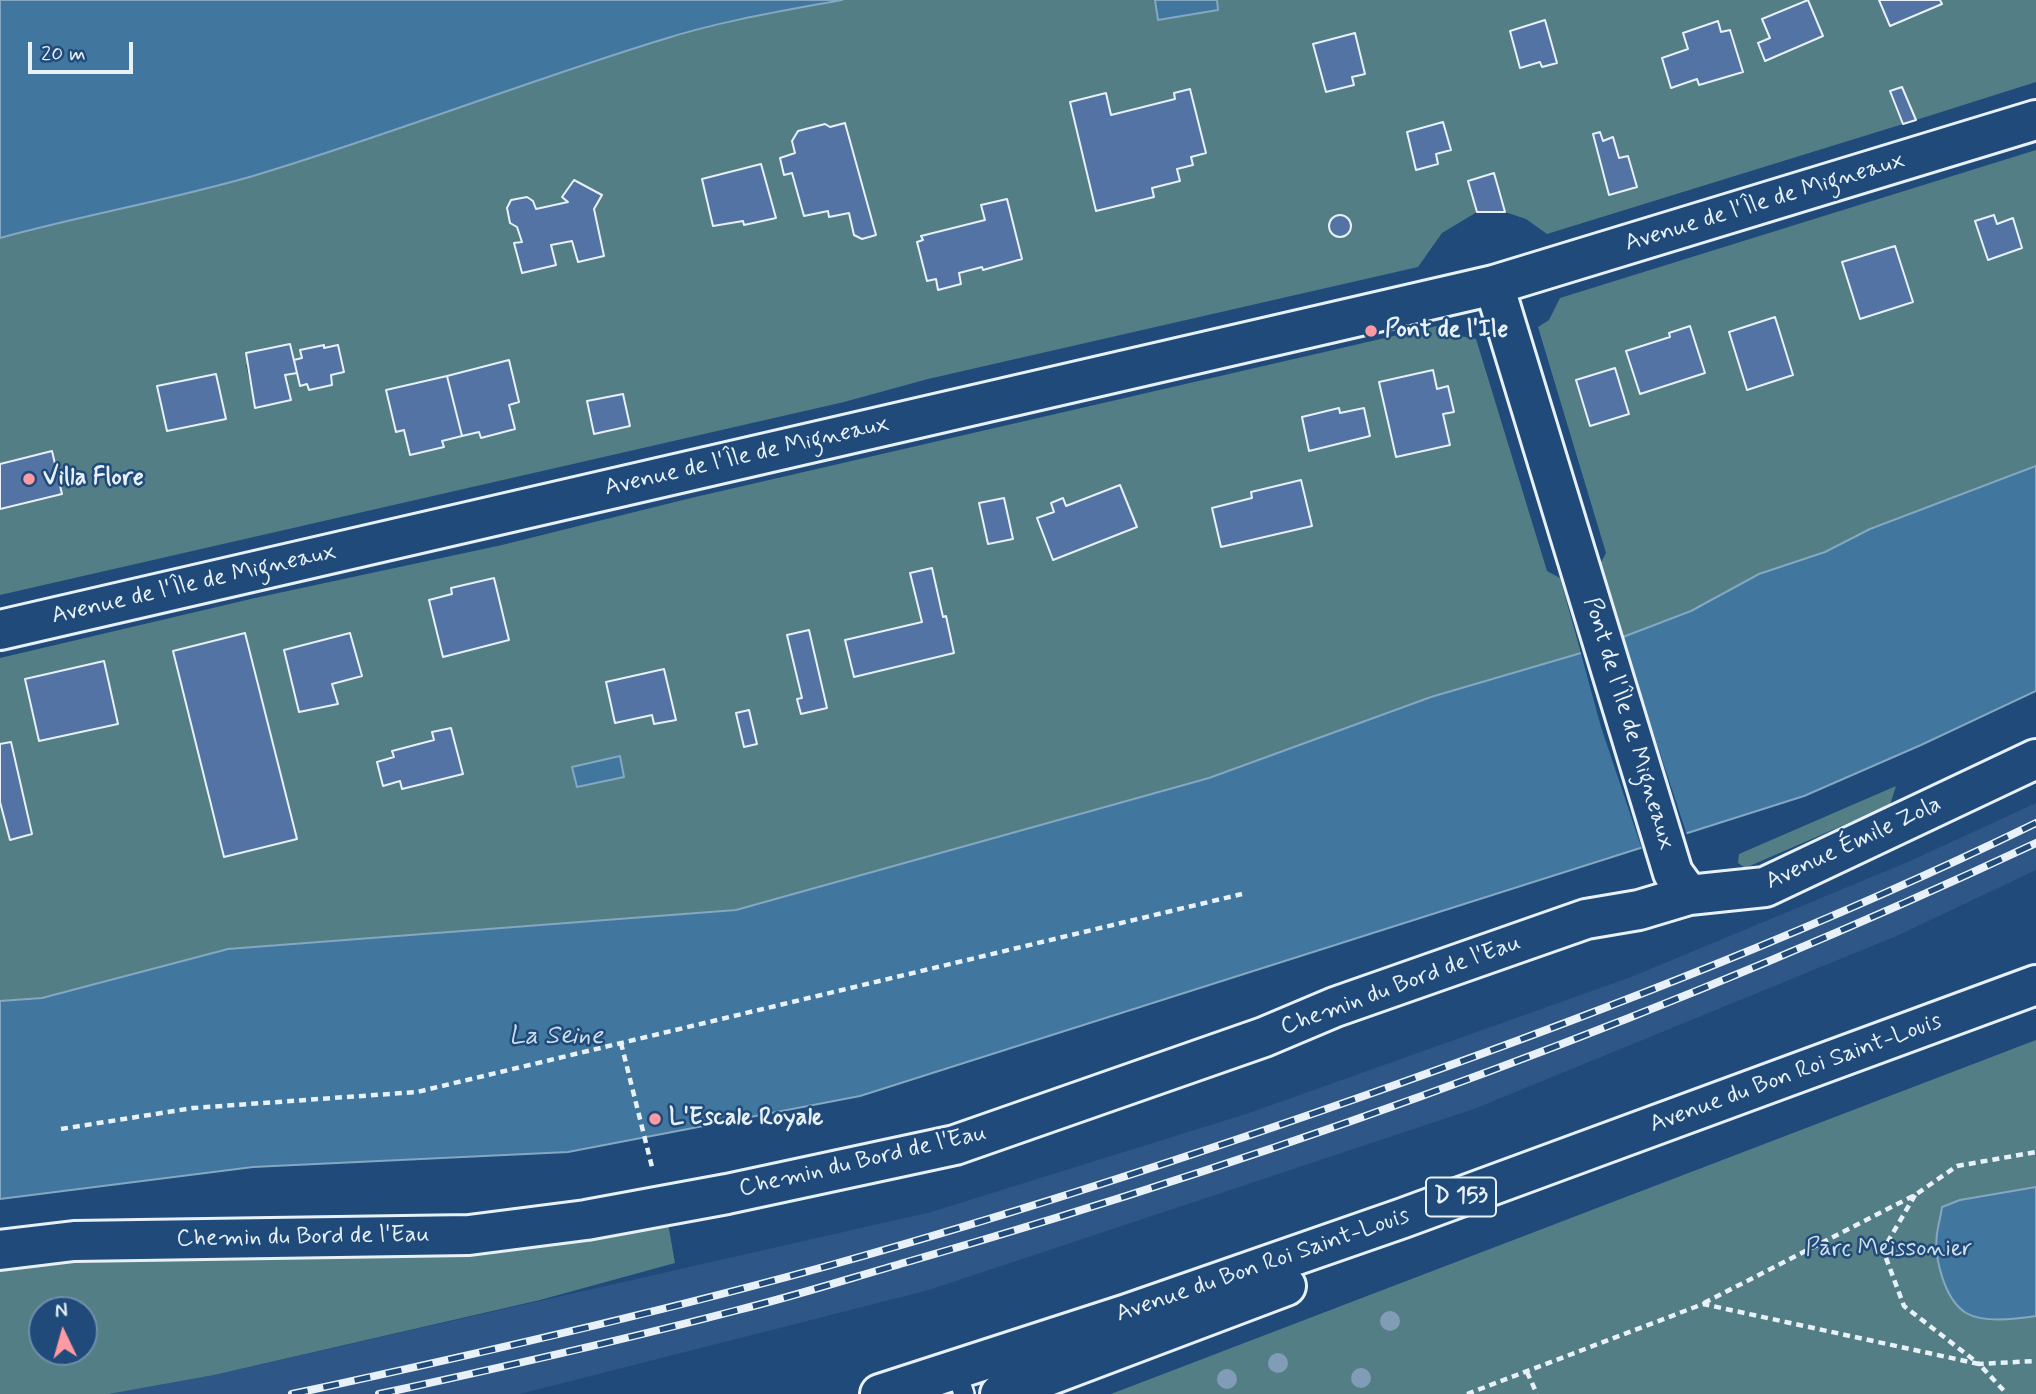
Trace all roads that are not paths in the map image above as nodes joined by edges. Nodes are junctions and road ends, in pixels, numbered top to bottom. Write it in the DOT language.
graph roads {
  1 [pos="2036,120"];
  2 [pos="1494,285"];
  3 [pos="0,629"];
  4 [pos="2036,759"];
  5 [pos="1681,884"];
  6 [pos="2036,985"];
  7 [pos="2036,1004"];
  8 [pos="0,1250"];
  9 [pos="960,1382"];
  10 [pos="880,1394"];
  11 [pos="1000,1394"];
  1 -- 2 [label="street, Avenue de l'Île de Migneaux"];
  2 -- 3 [label="street, Avenue de l'Île de Migneaux"];
  2 -- 5 [label="street, Pont de l'Île de Migneaux"];
  4 -- 5 [label="street, Avenue Émile Zola"];
  5 -- 8 [label="street, Chemin du Bord de l'Eau"];
  6 -- 9 [label="street, Avenue du Bon Roi Saint-Louis / D 153"];
  7 -- 11 [label="street, Avenue du Bon Roi Saint-Louis / D 153"];
  9 -- 10 [label="street, Avenue du Bon Roi Saint-Louis / D 153"];
}
